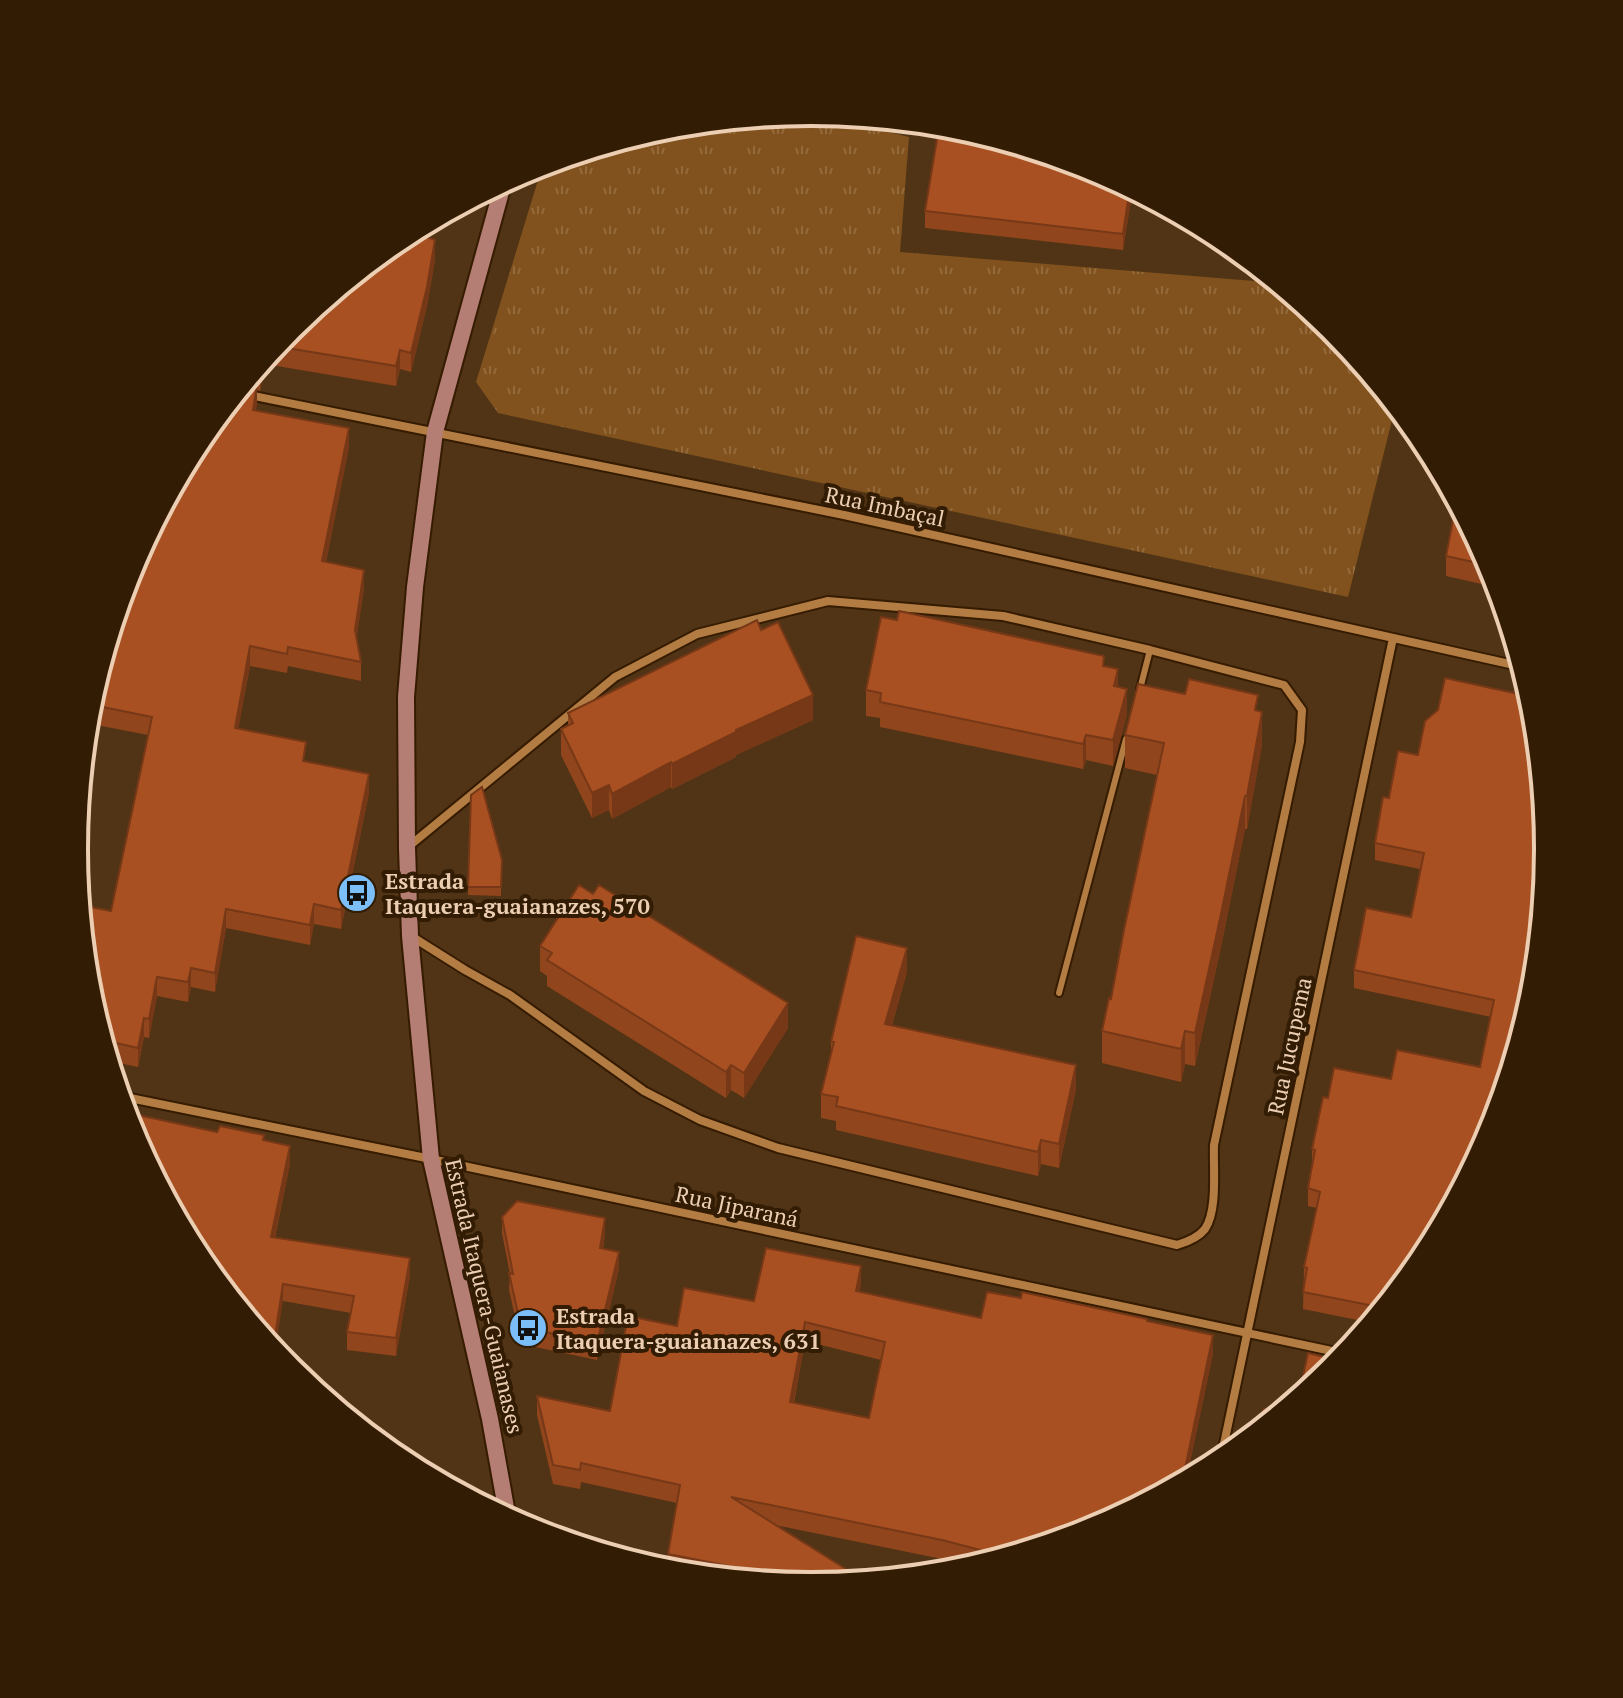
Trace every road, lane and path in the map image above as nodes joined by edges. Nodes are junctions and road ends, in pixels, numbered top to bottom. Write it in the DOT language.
graph roads {
  1 [pos="500,197"];
  2 [pos="249,396"];
  3 [pos="435,432"];
  4 [pos="1393,638"];
  5 [pos="1150,650"];
  6 [pos="1511,664"];
  7 [pos="1138,695"];
  8 [pos="1130,725"];
  9 [pos="407,848"];
  10 [pos="410,936"];
  11 [pos="1059,993"];
  12 [pos="132,1099"];
  13 [pos="431,1159"];
  14 [pos="1247,1334"];
  15 [pos="1332,1351"];
  16 [pos="1224,1443"];
  17 [pos="505,1504"];
  1 -- 3 [label="main road, Estrada Itaquera-Guaianases"];
  2 -- 3 [label="street, Rua Imbaçal"];
  3 -- 4 [label="street, Rua Imbaçal"];
  3 -- 9 [label="main road, Estrada Itaquera-Guaianases"];
  4 -- 6 [label="street, Rua Imbaçal"];
  4 -- 14 [label="street, Rua Jucupema"];
  5 -- 7 [label="lane"];
  5 -- 9 [label="street"];
  5 -- 10 [label="street"];
  8 -- 11 [label="lane"];
  9 -- 10 [label="main road, Estrada Itaquera-Guaianases"];
  10 -- 13 [label="main road, Estrada Itaquera-Guaianases"];
  12 -- 13 [label="street, Rua Jiparaná"];
  13 -- 14 [label="street, Rua Jiparaná"];
  13 -- 17 [label="main road, Estrada Itaquera-Guaianases"];
  14 -- 15 [label="street, Rua Jiparaná"];
  14 -- 16 [label="street, Rua Jucupema"];
}
